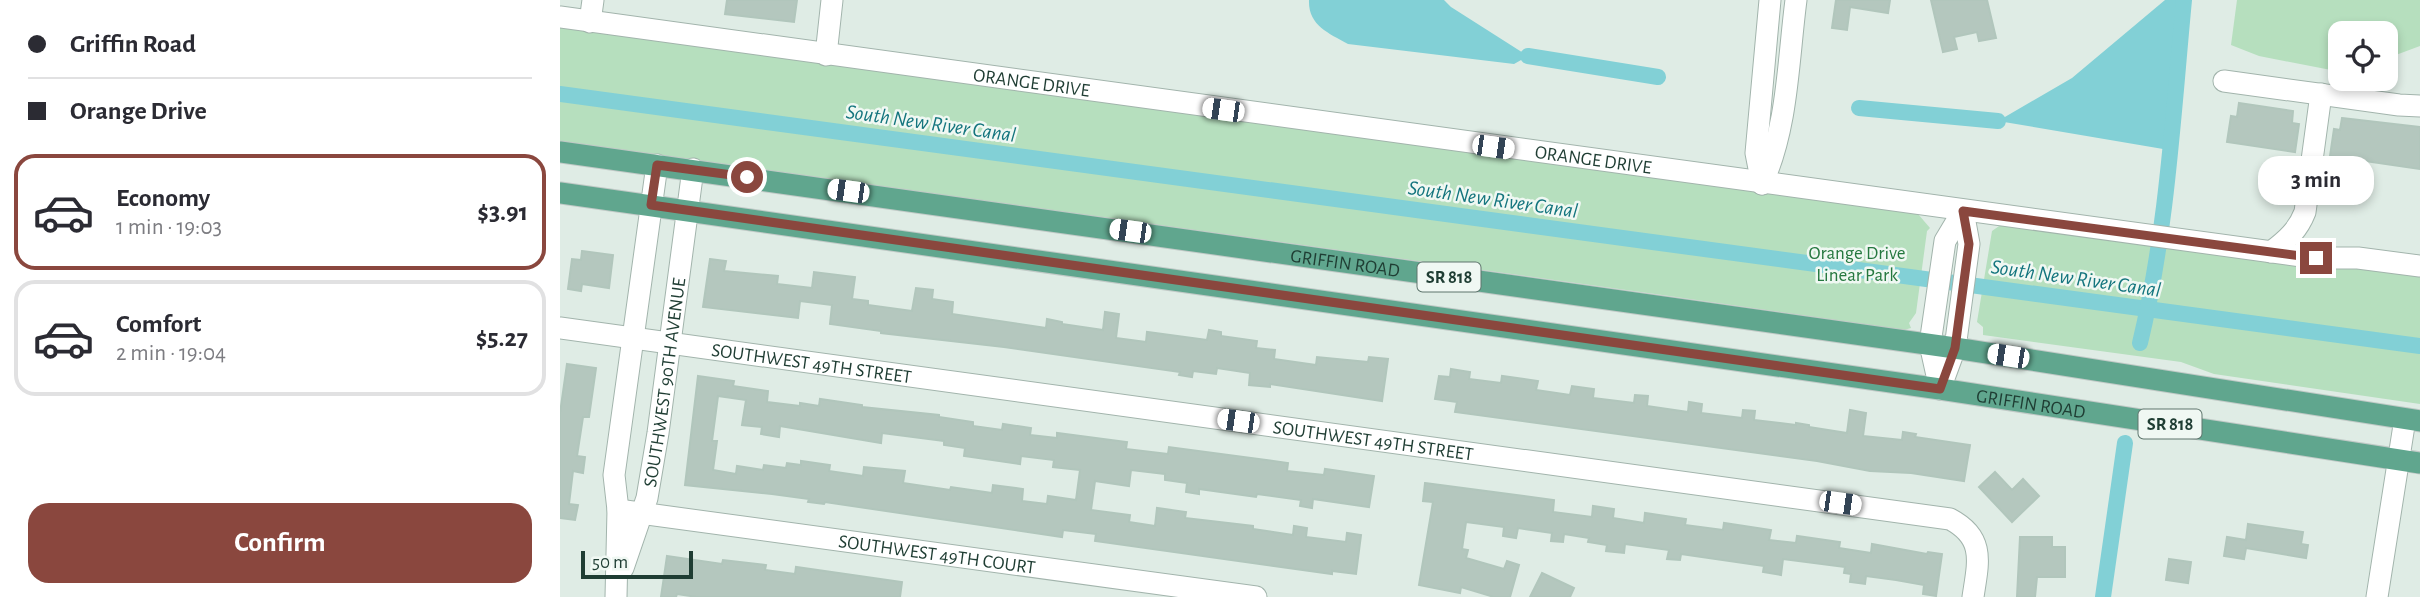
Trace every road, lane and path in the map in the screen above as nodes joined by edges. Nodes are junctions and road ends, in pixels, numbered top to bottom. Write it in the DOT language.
graph roads {
  1 [pos="593,0"];
  2 [pos="832,0"];
  3 [pos="1769,8"];
  4 [pos="1794,10"];
  5 [pos="560,18"];
  6 [pos="590,22"];
  7 [pos="826,55"];
  8 [pos="2224,81"];
  9 [pos="2321,94"];
  10 [pos="2420,106"];
  11 [pos="560,152"];
  12 [pos="657,165"];
  13 [pos="693,169"];
  14 [pos="1762,184"];
  15 [pos="560,193"];
  16 [pos="651,205"];
  17 [pos="688,210"];
  18 [pos="1963,211"];
  19 [pos="2271,252"];
  20 [pos="2420,266"];
  21 [pos="560,328"];
  22 [pos="633,338"];
  23 [pos="671,343"];
  24 [pos="1930,344"];
  25 [pos="1955,348"];
  26 [pos="1940,389"];
  27 [pos="2413,420"];
  28 [pos="2410,462"];
  29 [pos="618,510"];
  30 [pos="640,513"];
  31 [pos="616,594"];
  32 [pos="1256,597"];
  33 [pos="1973,597"];
  34 [pos="2377,597"];
  1 -- 6 [label="street"];
  2 -- 7 [label="street"];
  3 -- 4 [label="street"];
  3 -- 14 [label="street"];
  4 -- 14 [label="street"];
  5 -- 6 [label="street, ORANGE DRIVE"];
  6 -- 7 [label="street, ORANGE DRIVE"];
  7 -- 14 [label="street, ORANGE DRIVE"];
  8 -- 9 [label="street"];
  9 -- 10 [label="street"];
  9 -- 19 [label="street"];
  11 -- 12 [label="main road, GRIFFIN ROAD / SR 818"];
  12 -- 13 [label="main road, GRIFFIN ROAD / SR 818"];
  12 -- 16 [label="street, SOUTHWEST 90TH AVENUE"];
  13 -- 17 [label="street, SOUTHWEST 90TH AVENUE"];
  13 -- 24 [label="main road, GRIFFIN ROAD / SR 818"];
  14 -- 18 [label="street, ORANGE DRIVE"];
  15 -- 16 [label="main road, GRIFFIN ROAD / SR 818"];
  16 -- 17 [label="main road, GRIFFIN ROAD / SR 818"];
  16 -- 22 [label="street, SOUTHWEST 90TH AVENUE"];
  17 -- 23 [label="street, SOUTHWEST 90TH AVENUE"];
  17 -- 26 [label="main road, GRIFFIN ROAD / SR 818"];
  18 -- 19 [label="street, ORANGE DRIVE"];
  18 -- 24 [label="street"];
  18 -- 25 [label="street"];
  19 -- 20 [label="street, ORANGE DRIVE"];
  21 -- 22 [label="street, SOUTHWEST 49TH STREET"];
  22 -- 23 [label="street, SOUTHWEST 49TH STREET"];
  22 -- 29 [label="street, SOUTHWEST 90TH AVENUE"];
  23 -- 30 [label="street, SOUTHWEST 90TH AVENUE"];
  23 -- 33 [label="street, SOUTHWEST 49TH STREET"];
  24 -- 25 [label="main road, GRIFFIN ROAD / SR 818"];
  24 -- 26 [label="street"];
  25 -- 26 [label="street"];
  25 -- 27 [label="main road, GRIFFIN ROAD / SR 818"];
  26 -- 28 [label="main road, GRIFFIN ROAD / SR 818"];
  27 -- 28 [label="street"];
  28 -- 34 [label="street"];
  29 -- 30 [label="street, SOUTHWEST 49TH COURT"];
  29 -- 31 [label="street, SOUTHWEST 90TH AVENUE"];
  30 -- 31 [label="street, SOUTHWEST 90TH AVENUE"];
  30 -- 32 [label="street, SOUTHWEST 49TH COURT"];
}
